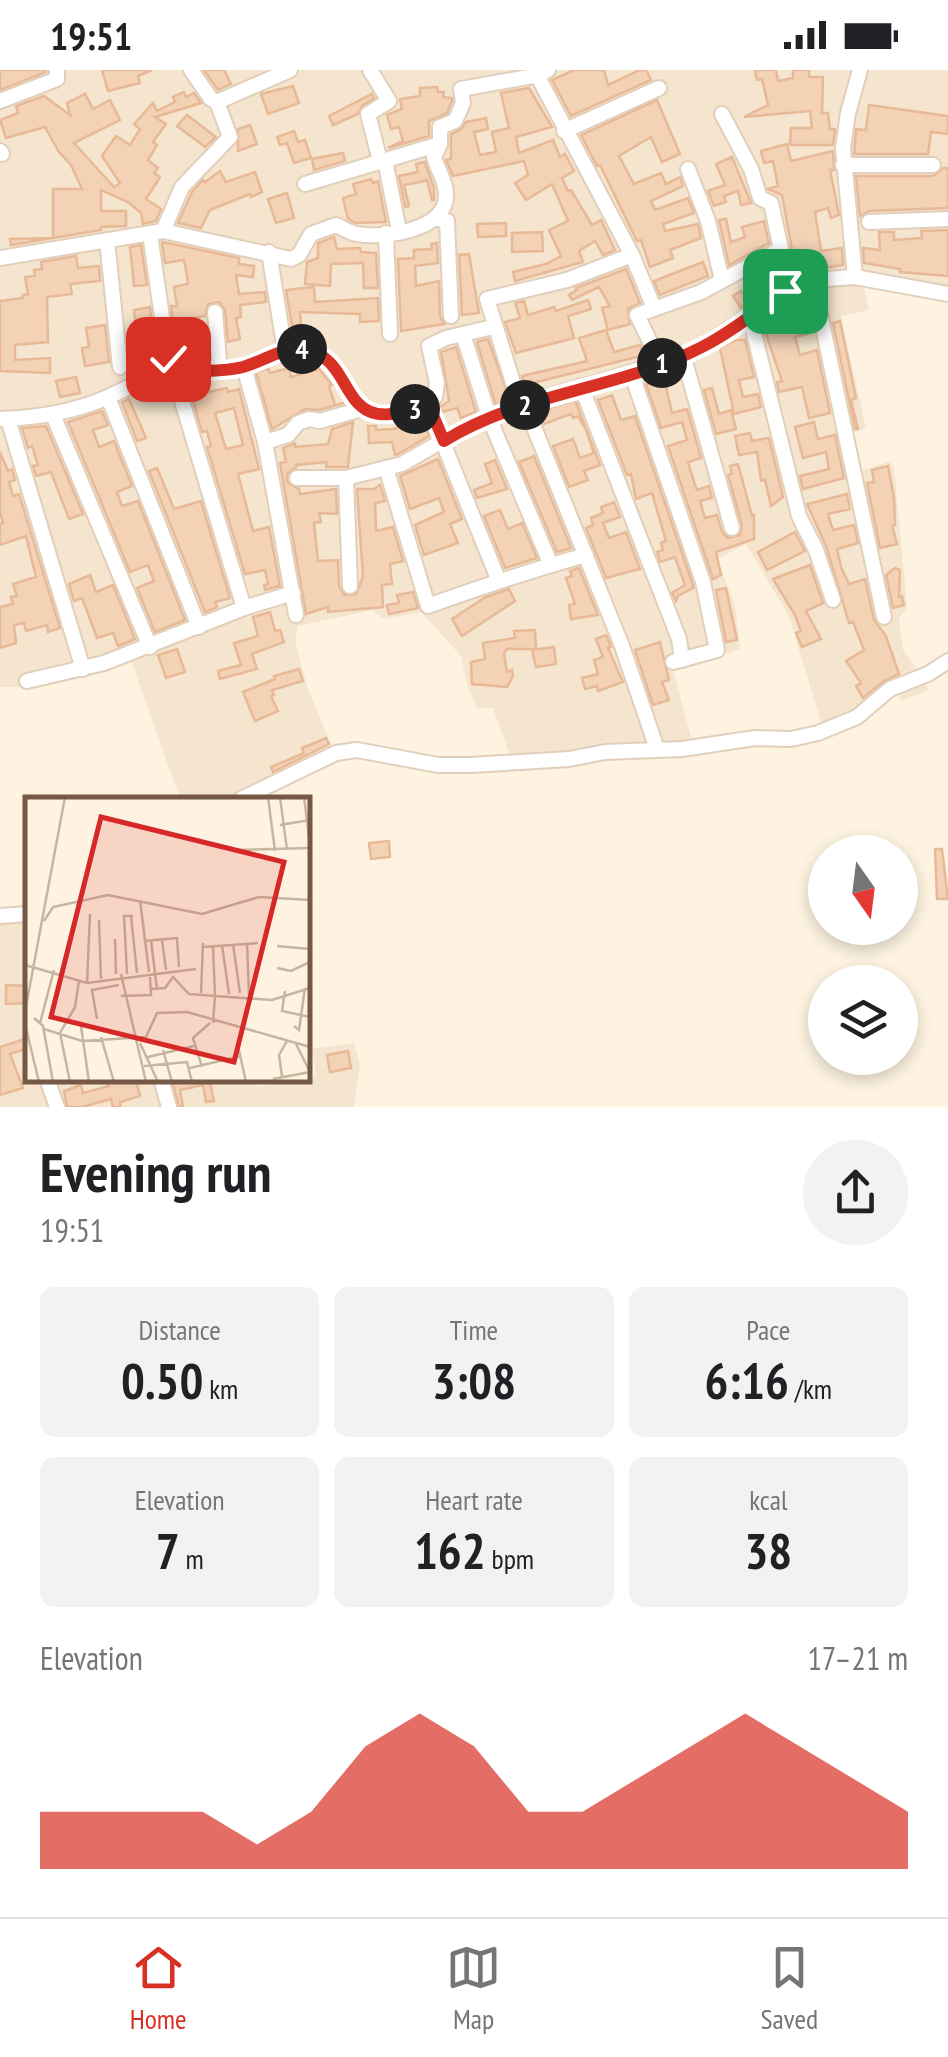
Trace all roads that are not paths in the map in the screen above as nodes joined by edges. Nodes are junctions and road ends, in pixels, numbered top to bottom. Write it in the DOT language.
graph roads {
  1 [pos="57,70"];
  2 [pos="191,70"];
  3 [pos="290,70"];
  4 [pos="370,70"];
  5 [pos="860,70"];
  6 [pos="540,72"];
  7 [pos="659,88"];
  8 [pos="0,101"];
  9 [pos="217,102"];
  10 [pos="722,114"];
  11 [pos="564,131"];
  12 [pos="440,144"];
  13 [pos="382,161"];
  14 [pos="843,165"];
  15 [pos="933,165"];
  16 [pos="688,169"];
  17 [pos="306,184"];
  18 [pos="438,219"];
  19 [pos="948,220"];
  20 [pos="869,222"];
  21 [pos="393,232"];
  22 [pos="156,233"];
  23 [pos="107,240"];
  24 [pos="269,252"];
  25 [pos="632,254"];
  26 [pos="0,258"];
  27 [pos="855,278"];
  28 [pos="722,280"];
  29 [pos="813,280"];
  30 [pos="948,294"];
  31 [pos="654,308"];
  32 [pos="215,312"];
  33 [pos="451,316"];
  34 [pos="750,317"];
  35 [pos="493,327"];
  36 [pos="390,334"];
  37 [pos="463,334"];
  38 [pos="285,351"];
  39 [pos="684,355"];
  40 [pos="661,364"];
  41 [pos="120,367"];
  42 [pos="244,367"];
  43 [pos="173,372"];
  44 [pos="220,372"];
  45 [pos="631,372"];
  46 [pos="514,386"];
  47 [pos="581,386"];
  48 [pos="108,397"];
  49 [pos="428,404"];
  50 [pos="525,405"];
  51 [pos="365,408"];
  52 [pos="53,415"];
  53 [pos="4,419"];
  54 [pos="490,420"];
  55 [pos="444,441"];
  56 [pos="265,442"];
  57 [pos="386,468"];
  58 [pos="297,478"];
  59 [pos="346,478"];
  60 [pos="732,528"];
  61 [pos="586,555"];
  62 [pos="551,565"];
  63 [pos="498,579"];
  64 [pos="350,586"];
  65 [pos="293,593"];
  66 [pos="833,600"];
  67 [pos="244,608"];
  68 [pos="296,615"];
  69 [pos="884,617"];
  70 [pos="200,627"];
  71 [pos="150,648"];
  72 [pos="948,662"];
  73 [pos="83,670"];
  74 [pos="27,681"];
  75 [pos="657,749"];
  76 [pos="247,797"];
  77 [pos="25,914"];
  78 [pos="0,916"];
  79 [pos="48,1082"];
  80 [pos="162,1082"];
  81 [pos="57,1107"];
  82 [pos="169,1107"];
  1 -- 8 [label="street"];
  2 -- 9 [label="street"];
  3 -- 9 [label="street"];
  4 -- 13 [label="street"];
  5 -- 14 [label="street"];
  6 -- 11 [label="street"];
  6 -- 12 [label="street"];
  7 -- 11 [label="street"];
  9 -- 22 [label="street"];
  10 -- 28 [label="street"];
  11 -- 25 [label="street"];
  12 -- 13 [label="street"];
  12 -- 18 [label="street"];
  13 -- 17 [label="street"];
  13 -- 21 [label="street"];
  14 -- 15 [label="street"];
  14 -- 27 [label="street"];
  16 -- 28 [label="street"];
  18 -- 21 [label="street"];
  18 -- 33 [label="street"];
  19 -- 20 [label="street"];
  21 -- 24 [label="street"];
  21 -- 36 [label="street"];
  22 -- 23 [label="street"];
  22 -- 24 [label="street"];
  22 -- 43 [label="street"];
  23 -- 26 [label="street"];
  23 -- 41 [label="street"];
  24 -- 38 [label="street"];
  25 -- 31 [label="street"];
  25 -- 35 [label="street"];
  27 -- 29 [label="street"];
  27 -- 30 [label="street"];
  28 -- 31 [label="street"];
  29 -- 34 [label="street"];
  29 -- 69 [label="street"];
  31 -- 40 [label="street"];
  32 -- 44 [label="street"];
  34 -- 39 [label="street"];
  34 -- 66 [label="street"];
  35 -- 37 [label="street"];
  35 -- 46 [label="street"];
  37 -- 49 [label="street"];
  37 -- 54 [label="street"];
  38 -- 42 [label="street"];
  38 -- 51 [label="street"];
  39 -- 40 [label="street"];
  39 -- 60 [label="street"];
  40 -- 45 [label="street"];
  42 -- 44 [label="street"];
  42 -- 56 [label="street"];
  43 -- 44 [label="street"];
  43 -- 48 [label="street"];
  43 -- 67 [label="street"];
  45 -- 47 [label="street"];
  45 -- 47 [label="street"];
  47 -- 50 [label="street"];
  48 -- 52 [label="street"];
  48 -- 70 [label="street"];
  49 -- 51 [label="street"];
  49 -- 55 [label="street"];
  50 -- 54 [label="street"];
  50 -- 61 [label="street"];
  51 -- 56 [label="street"];
  52 -- 53 [label="street"];
  52 -- 71 [label="street"];
  53 -- 73 [label="street"];
  54 -- 55 [label="street"];
  54 -- 62 [label="street"];
  55 -- 57 [label="street"];
  55 -- 63 [label="street"];
  56 -- 65 [label="street"];
  57 -- 59 [label="street"];
  57 -- 63 [label="street"];
  58 -- 59 [label="street"];
  59 -- 64 [label="street"];
  61 -- 62 [label="street"];
  61 -- 75 [label="street"];
  62 -- 63 [label="street"];
  65 -- 67 [label="street"];
  65 -- 68 [label="street"];
  67 -- 70 [label="street"];
  70 -- 71 [label="street"];
  71 -- 73 [label="street"];
  72 -- 75 [label="street"];
  73 -- 74 [label="street"];
  75 -- 76 [label="street"];
  77 -- 78 [label="street"];
  79 -- 81 [label="street"];
  80 -- 82 [label="street"];
}
